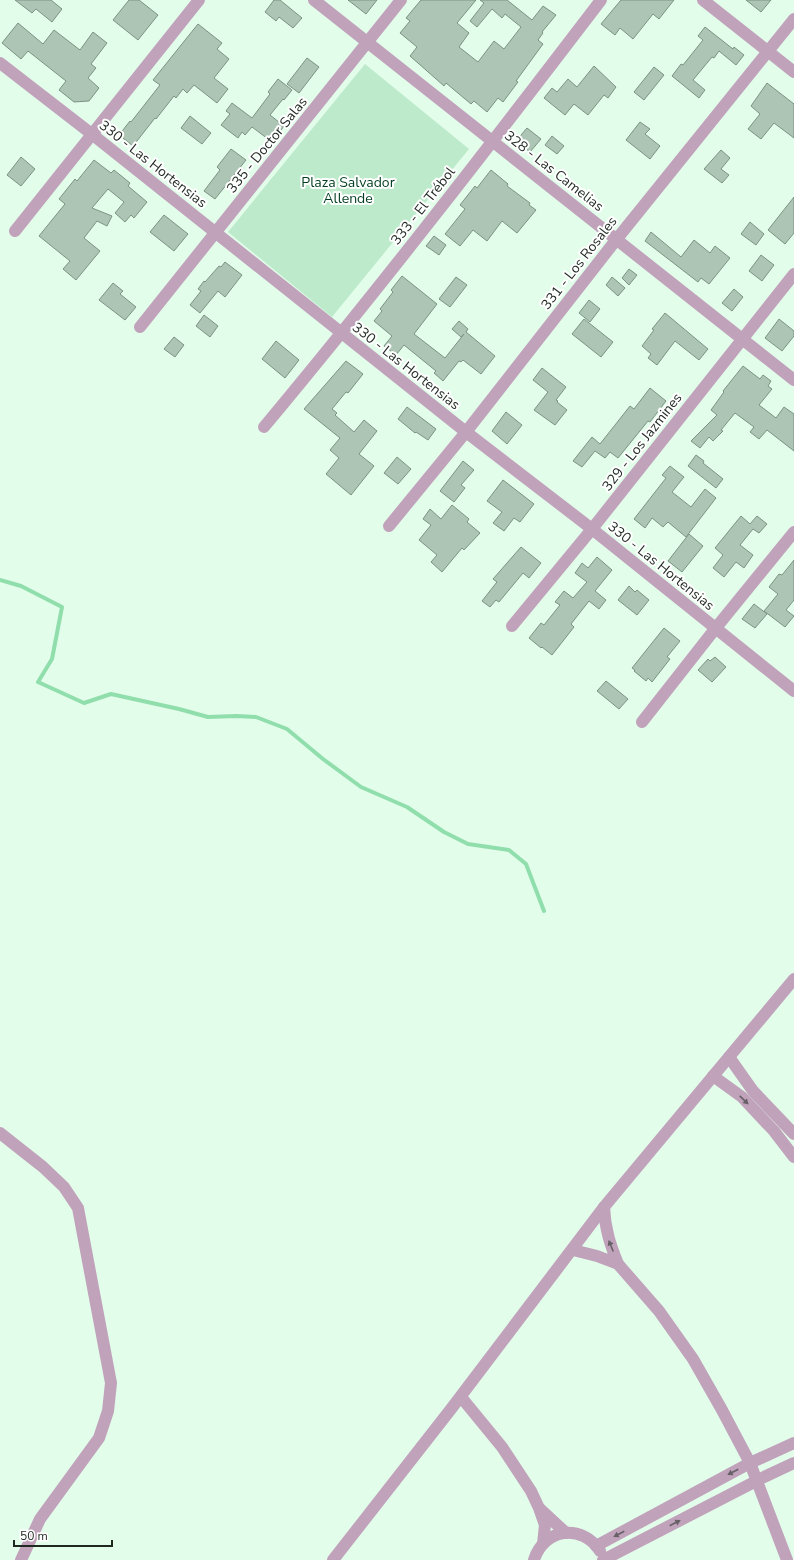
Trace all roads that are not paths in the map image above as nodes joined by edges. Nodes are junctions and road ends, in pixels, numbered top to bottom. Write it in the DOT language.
graph roads {
  1 [pos="199,0"];
  2 [pos="314,0"];
  3 [pos="401,0"];
  4 [pos="601,0"];
  5 [pos="704,0"];
  6 [pos="794,19"];
  7 [pos="368,42"];
  8 [pos="769,51"];
  9 [pos="0,63"];
  10 [pos="794,72"];
  11 [pos="93,135"];
  12 [pos="493,142"];
  13 [pos="15,231"];
  14 [pos="216,233"];
  15 [pos="616,240"];
  16 [pos="794,274"];
  17 [pos="140,327"];
  18 [pos="342,334"];
  19 [pos="742,339"];
  20 [pos="794,380"];
  21 [pos="264,427"];
  22 [pos="466,432"];
  23 [pos="389,526"];
  24 [pos="592,529"];
  25 [pos="794,532"];
  26 [pos="512,626"];
  27 [pos="715,629"];
  28 [pos="794,691"];
  29 [pos="642,722"];
  30 [pos="794,979"];
  31 [pos="728,1057"];
  32 [pos="713,1076"];
  33 [pos="0,1133"];
  34 [pos="794,1134"];
  35 [pos="794,1156"];
  36 [pos="604,1207"];
  37 [pos="573,1250"];
  38 [pos="618,1264"];
  39 [pos="460,1397"];
  40 [pos="794,1444"];
  41 [pos="750,1463"];
  42 [pos="794,1463"];
  43 [pos="758,1480"];
  44 [pos="539,1508"];
  45 [pos="566,1532"];
  46 [pos="543,1544"];
  47 [pos="596,1546"];
  48 [pos="21,1560"];
  49 [pos="334,1560"];
  50 [pos="534,1560"];
  51 [pos="603,1560"];
  52 [pos="787,1560"];
  1 -- 11 [label="street"];
  2 -- 7 [label="street, 328 - Las Camelias"];
  3 -- 7 [label="street, 335 - Doctor Salas"];
  4 -- 12 [label="street, 333 - El Trébol"];
  5 -- 8 [label="street"];
  6 -- 8 [label="street, 331 - Los Rosales"];
  7 -- 12 [label="street, 328 - Las Camelias"];
  7 -- 14 [label="street, 335 - Doctor Salas"];
  8 -- 10 [label="street"];
  8 -- 15 [label="street, 331 - Los Rosales"];
  9 -- 11 [label="street, 330 - Las Hortensias"];
  11 -- 13 [label="street"];
  11 -- 14 [label="street, 330 - Las Hortensias"];
  12 -- 15 [label="street, 328 - Las Camelias"];
  12 -- 18 [label="street, 333 - El Trébol"];
  14 -- 17 [label="street, 335 - Doctor Salas"];
  14 -- 18 [label="street, 330 - Las Hortensias"];
  15 -- 19 [label="street, 328 - Las Camelias"];
  15 -- 22 [label="street, 331 - Los Rosales"];
  16 -- 19 [label="street, 329 - Los Jazmines"];
  18 -- 21 [label="street, 333 - El Trébol"];
  18 -- 22 [label="street, 330 - Las Hortensias"];
  19 -- 20 [label="street, 328 - Las Camelias"];
  19 -- 24 [label="street, 329 - Los Jazmines"];
  22 -- 23 [label="street, 331 - Los Rosales"];
  22 -- 24 [label="street, 330 - Las Hortensias"];
  24 -- 26 [label="street, 329 - Los Jazmines"];
  24 -- 27 [label="street, 330 - Las Hortensias"];
  25 -- 27 [label="street"];
  27 -- 28 [label="street, 330 - Las Hortensias"];
  27 -- 29 [label="street"];
  30 -- 31 [label="street"];
  31 -- 32 [label="street"];
  31 -- 34 [label="street"];
  32 -- 35 [label="street, one-way"];
  32 -- 36 [label="street"];
  33 -- 48 [label="street"];
  36 -- 37 [label="street"];
  38 -- 36 [label="street, one-way"];
  37 -- 38 [label="street"];
  37 -- 39 [label="street"];
  38 -- 41 [label="street"];
  39 -- 44 [label="street"];
  39 -- 49 [label="street"];
  40 -- 41 [label="street"];
  41 -- 43 [label="street"];
  41 -- 47 [label="street, one-way"];
  42 -- 43 [label="street"];
  51 -- 43 [label="street, one-way"];
  43 -- 52 [label="street"];
  44 -- 45 [label="street"];
  44 -- 46 [label="street"];
  45 -- 46 [label="street"];
  45 -- 47 [label="street"];
  46 -- 50 [label="street"];
  47 -- 51 [label="street"];
}
